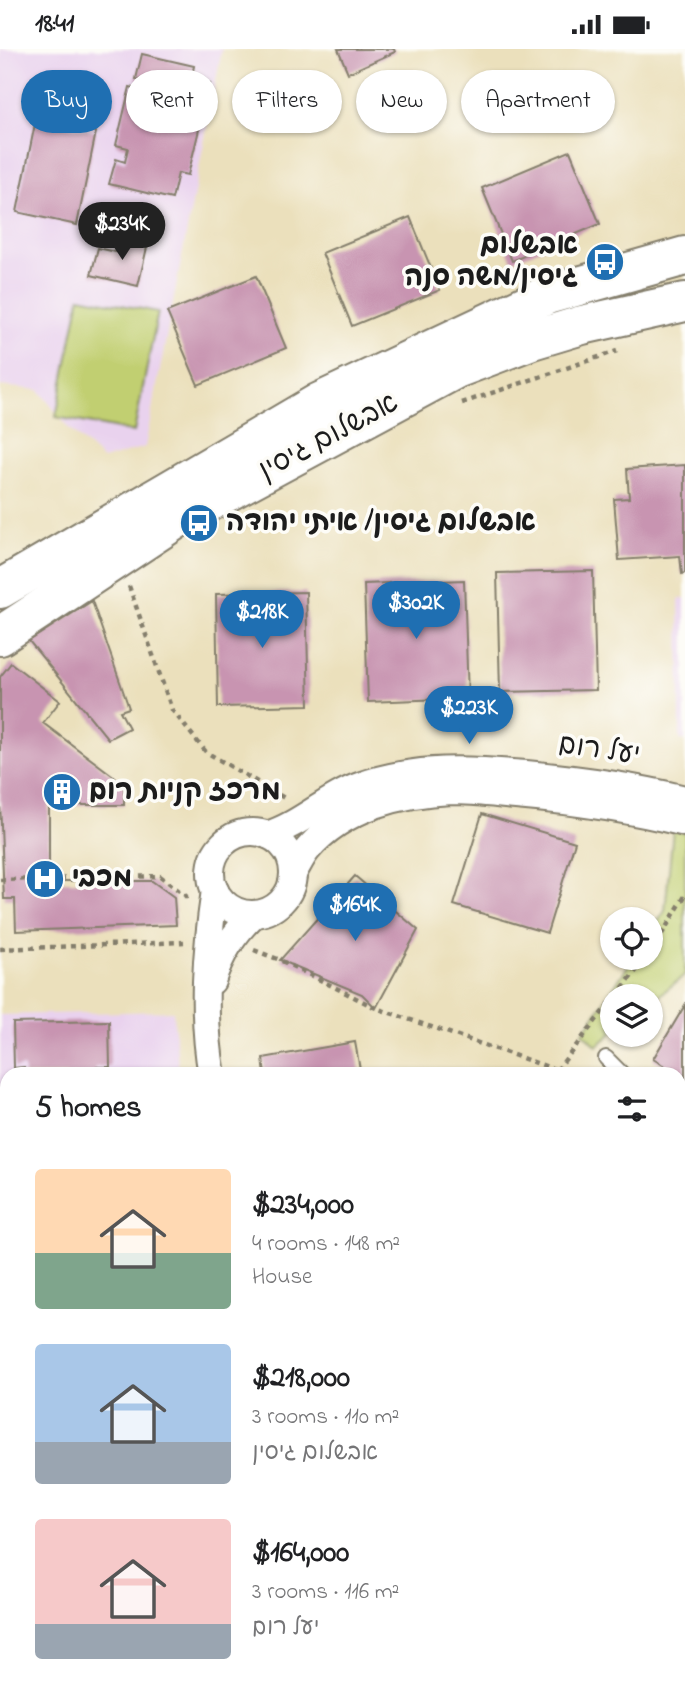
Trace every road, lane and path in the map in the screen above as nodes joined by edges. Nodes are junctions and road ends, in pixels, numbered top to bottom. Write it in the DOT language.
graph roads {
  1 [pos="685,256"];
  2 [pos="685,302"];
  3 [pos="621,350"];
  4 [pos="456,405"];
  5 [pos="92,575"];
  6 [pos="9,580"];
  7 [pos="0,636"];
  8 [pos="685,799"];
  9 [pos="310,813"];
  10 [pos="685,823"];
  11 [pos="267,835"];
  12 [pos="293,872"];
  13 [pos="0,880"];
  14 [pos="215,890"];
  15 [pos="685,896"];
  16 [pos="186,908"];
  17 [pos="254,914"];
  18 [pos="185,930"];
  19 [pos="663,932"];
  20 [pos="230,940"];
  21 [pos="0,949"];
  22 [pos="637,970"];
  23 [pos="626,984"];
  24 [pos="206,1010"];
  25 [pos="600,1017"];
  26 [pos="606,1058"];
  27 [pos="211,1067"];
  28 [pos="546,1067"];
  29 [pos="564,1067"];
  30 [pos="615,1067"];
  1 -- 6 [label="street, אבשלום גיסין"];
  2 -- 5 [label="street, אבשלום גיסין"];
  3 -- 4 [label="path"];
  5 -- 7 [label="street, אבשלום גיסין"];
  5 -- 9 [label="path"];
  8 -- 9 [label="street, יעל רום"];
  9 -- 11 [label="street, יעל רום"];
  10 -- 12 [label="street, יעל רום"];
  11 -- 12 [label="street"];
  11 -- 14 [label="street"];
  12 -- 17 [label="street"];
  13 -- 16 [label="path"];
  14 -- 17 [label="street"];
  14 -- 24 [label="street"];
  15 -- 19 [label="path"];
  17 -- 20 [label="street"];
  18 -- 21 [label="path"];
  20 -- 24 [label="street"];
  20 -- 28 [label="path"];
  22 -- 23 [label="path"];
  24 -- 27 [label="street"];
  25 -- 29 [label="path"];
  26 -- 30 [label="lane"];
}
